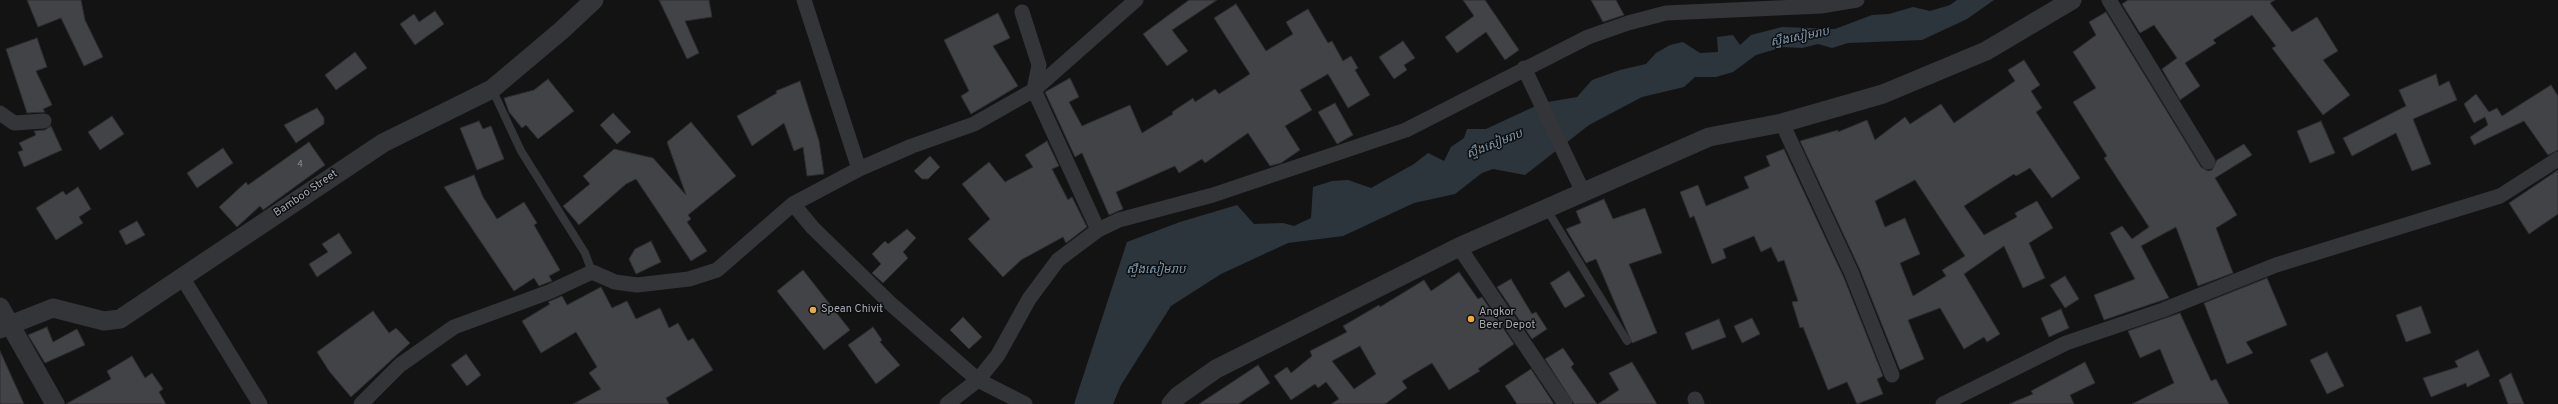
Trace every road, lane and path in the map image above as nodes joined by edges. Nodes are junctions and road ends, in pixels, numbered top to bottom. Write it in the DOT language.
graph roads {
  1 [pos="594,0"];
  2 [pos="1136,0"];
  3 [pos="1857,0"];
  4 [pos="2072,0"];
  5 [pos="2110,0"];
  6 [pos="801,1"];
  7 [pos="1820,3"];
  8 [pos="1022,12"];
  9 [pos="1524,68"];
  10 [pos="492,89"];
  11 [pos="1034,90"];
  12 [pos="0,112"];
  13 [pos="44,121"];
  14 [pos="1782,123"];
  15 [pos="2558,159"];
  16 [pos="2208,162"];
  17 [pos="859,169"];
  18 [pos="1583,192"];
  19 [pos="793,204"];
  20 [pos="1546,208"];
  21 [pos="1098,230"];
  22 [pos="1459,247"];
  23 [pos="592,272"];
  24 [pos="182,277"];
  25 [pos="0,307"];
  26 [pos="4,327"];
  27 [pos="1627,341"];
  28 [pos="1892,375"];
  29 [pos="978,380"];
  30 [pos="55,404"];
  31 [pos="260,404"];
  32 [pos="360,404"];
  33 [pos="947,404"];
  34 [pos="1025,404"];
  35 [pos="1171,404"];
  36 [pos="1564,404"];
  37 [pos="1942,404"];
  1 -- 10 [label="street, Bamboo Street"];
  2 -- 11 [label="street"];
  3 -- 7 [label="street"];
  4 -- 14 [label="street"];
  5 -- 16 [label="street"];
  6 -- 17 [label="street"];
  7 -- 9 [label="street"];
  8 -- 11 [label="street"];
  9 -- 18 [label="street"];
  9 -- 21 [label="street"];
  10 -- 23 [label="lane"];
  10 -- 24 [label="street, Bamboo Street"];
  11 -- 17 [label="street"];
  11 -- 21 [label="street"];
  12 -- 13 [label="street"];
  14 -- 18 [label="street"];
  14 -- 28 [label="street"];
  15 -- 37 [label="street"];
  17 -- 19 [label="street"];
  18 -- 20 [label="street"];
  19 -- 23 [label="street"];
  19 -- 29 [label="street"];
  20 -- 22 [label="street"];
  20 -- 27 [label="lane"];
  21 -- 29 [label="street"];
  22 -- 35 [label="street"];
  22 -- 36 [label="street"];
  23 -- 32 [label="street"];
  24 -- 26 [label="street, Bamboo Street"];
  24 -- 31 [label="street"];
  25 -- 26 [label="street"];
  26 -- 30 [label="street"];
  29 -- 33 [label="street"];
  29 -- 34 [label="street"];
}
